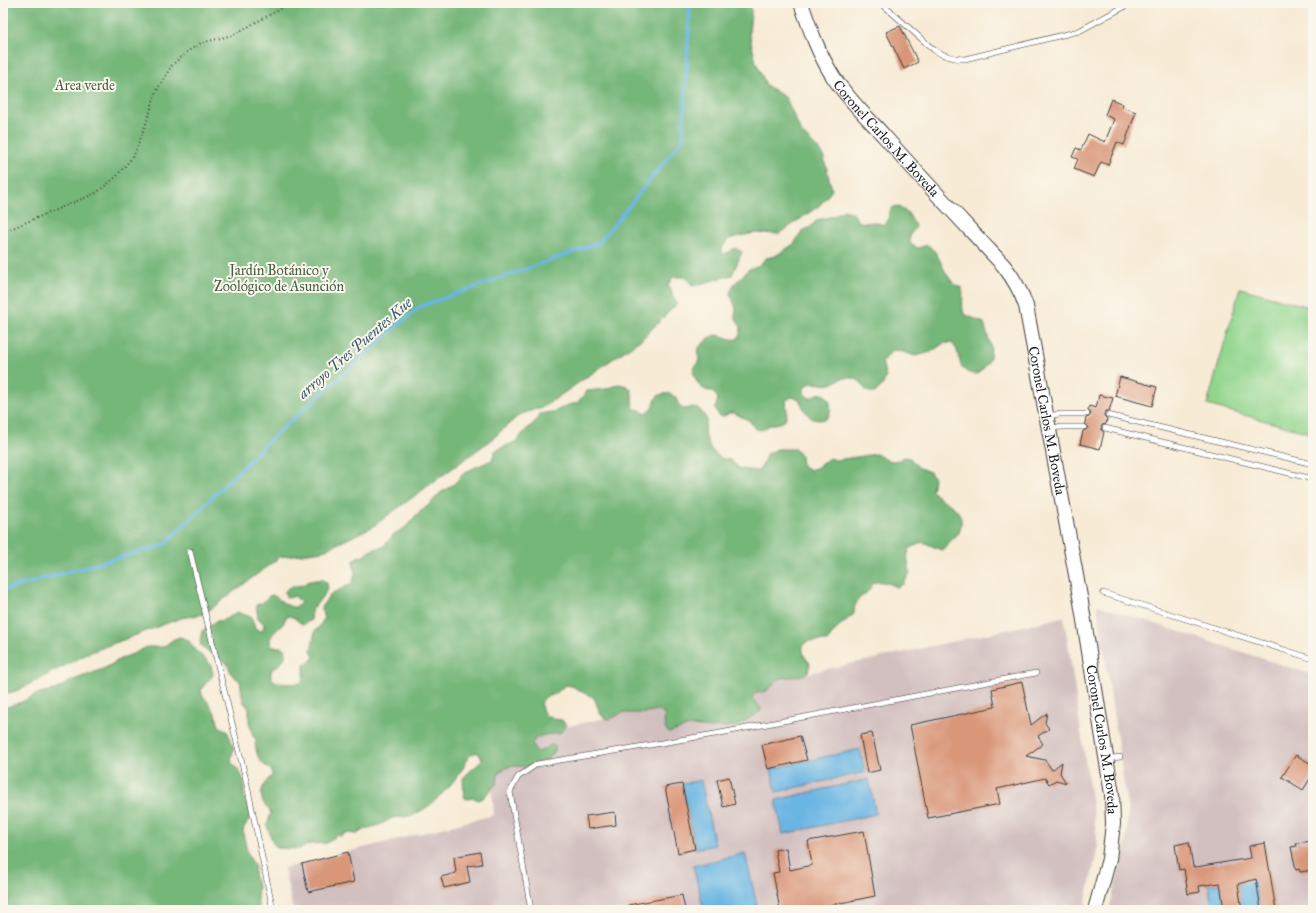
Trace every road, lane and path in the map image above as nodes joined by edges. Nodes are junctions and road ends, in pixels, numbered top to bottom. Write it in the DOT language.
graph roads {
  1 [pos="291,3"];
  2 [pos="801,3"];
  3 [pos="881,3"];
  4 [pos="1131,3"];
  5 [pos="3,232"];
  6 [pos="1087,414"];
  7 [pos="1108,415"];
  8 [pos="1048,422"];
  9 [pos="1084,427"];
  10 [pos="1105,428"];
  11 [pos="1313,464"];
  12 [pos="1313,479"];
  13 [pos="190,551"];
  14 [pos="1103,593"];
  15 [pos="1313,659"];
  16 [pos="1036,673"];
  17 [pos="273,910"];
  18 [pos="531,910"];
  19 [pos="1095,910"];
  1 -- 5 [label="path"];
  2 -- 8 [label="street, Coronel Carlos M. Boveda"];
  3 -- 4 [label="lane"];
  6 -- 8 [label="lane"];
  7 -- 11 [label="lane"];
  8 -- 9 [label="lane"];
  8 -- 19 [label="street, Coronel Carlos M. Boveda"];
  10 -- 12 [label="lane"];
  13 -- 17 [label="lane"];
  14 -- 15 [label="lane"];
  16 -- 18 [label="lane"];
}
